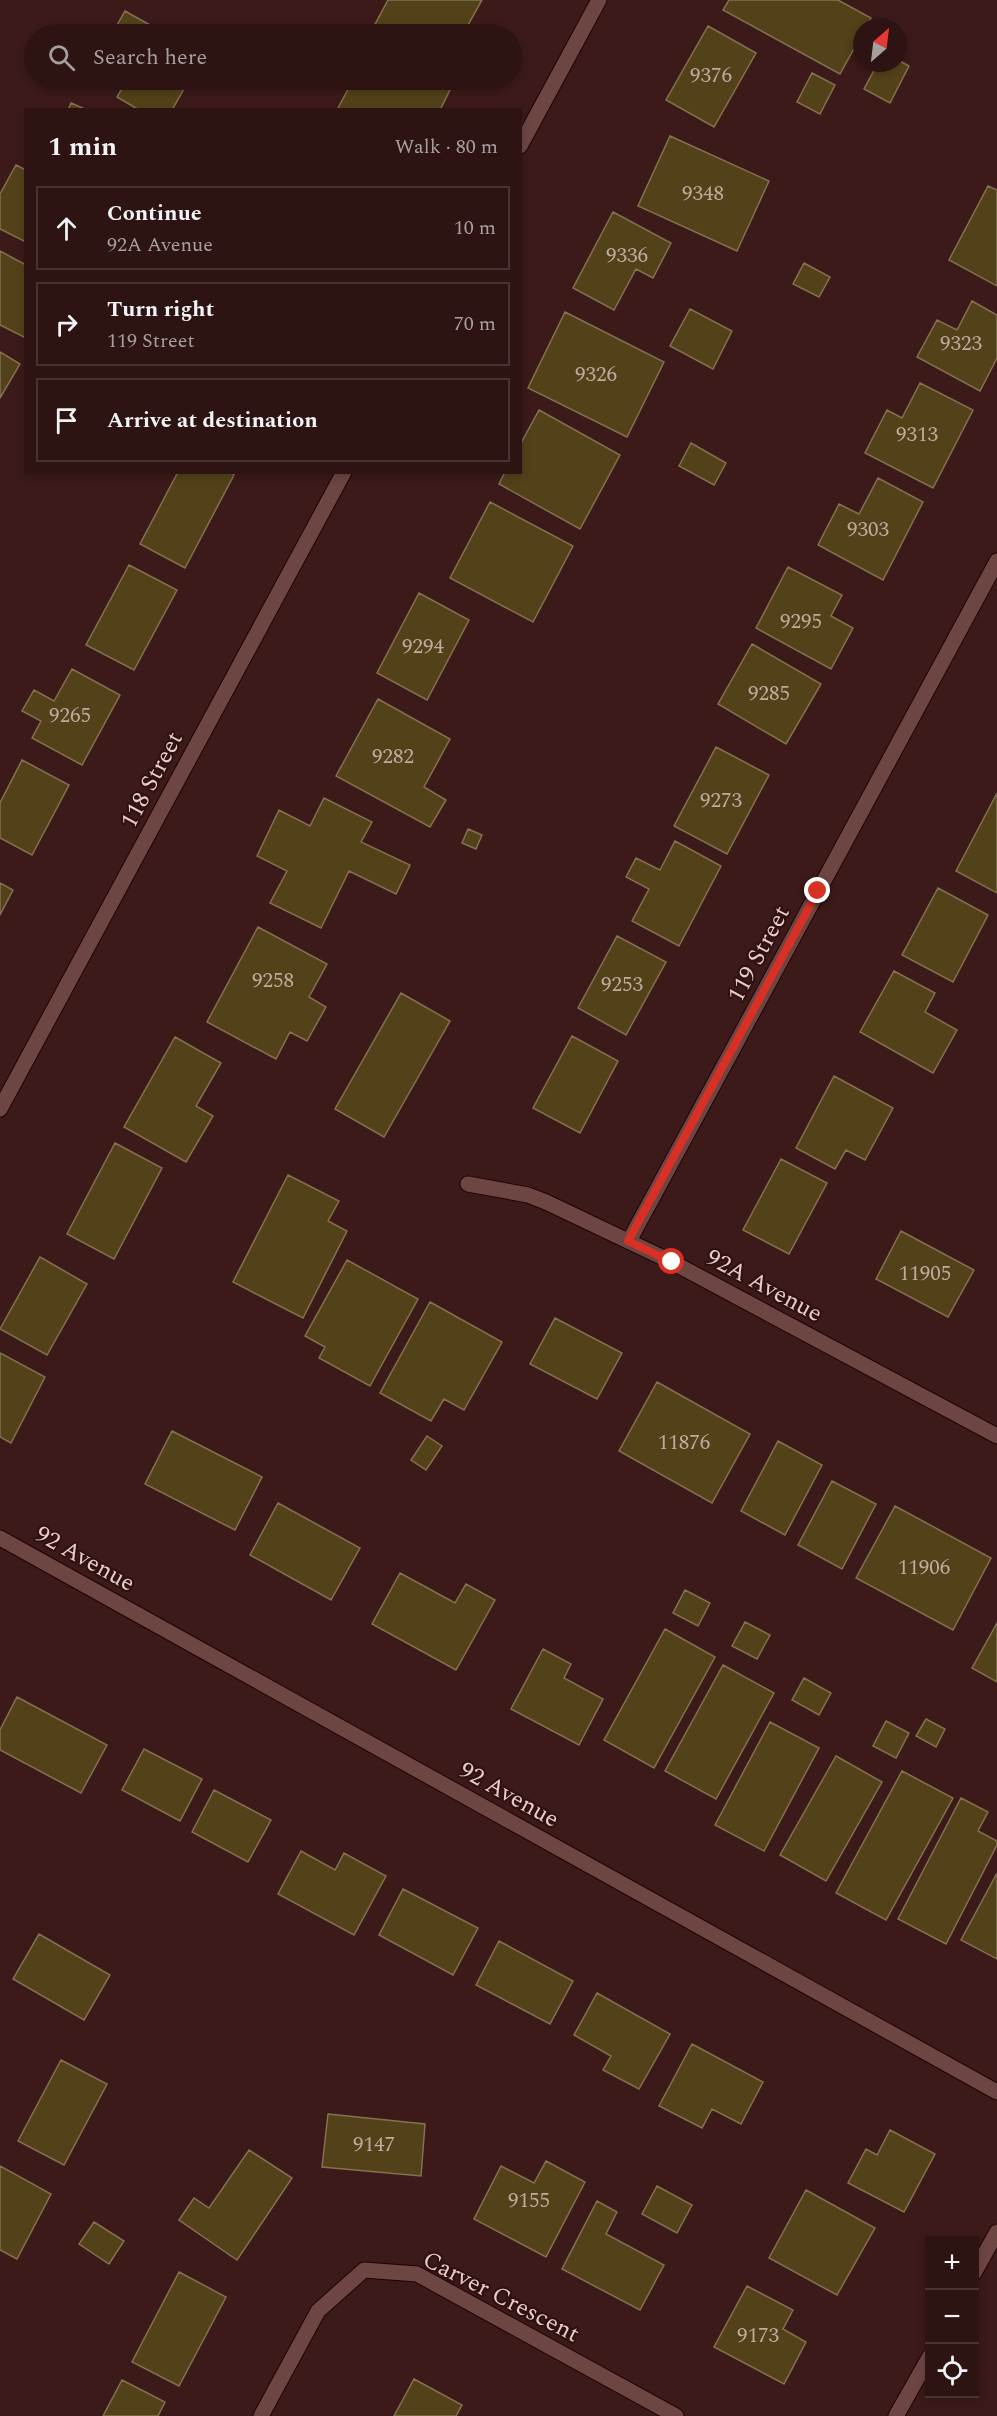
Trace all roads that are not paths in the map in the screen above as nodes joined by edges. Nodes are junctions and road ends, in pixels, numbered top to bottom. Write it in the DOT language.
graph roads {
  1 [pos="599,0"];
  2 [pos="522,142"];
  3 [pos="343,474"];
  4 [pos="997,561"];
  5 [pos="0,1109"];
  6 [pos="468,1185"];
  7 [pos="628,1241"];
  8 [pos="997,1436"];
  9 [pos="0,1538"];
  10 [pos="997,2092"];
  11 [pos="997,2232"];
  12 [pos="979,2266"];
  13 [pos="925,2365"];
  14 [pos="261,2416"];
  15 [pos="676,2416"];
  16 [pos="896,2416"];
  1 -- 2 [label="street"];
  3 -- 5 [label="street, 118 Street"];
  4 -- 7 [label="street, 119 Street"];
  6 -- 7 [label="street, 92A Avenue"];
  7 -- 8 [label="street, 92A Avenue"];
  9 -- 10 [label="street, 92 Avenue"];
  11 -- 12 [label="street"];
  13 -- 16 [label="street"];
  14 -- 15 [label="street, Carver Crescent"];
}
